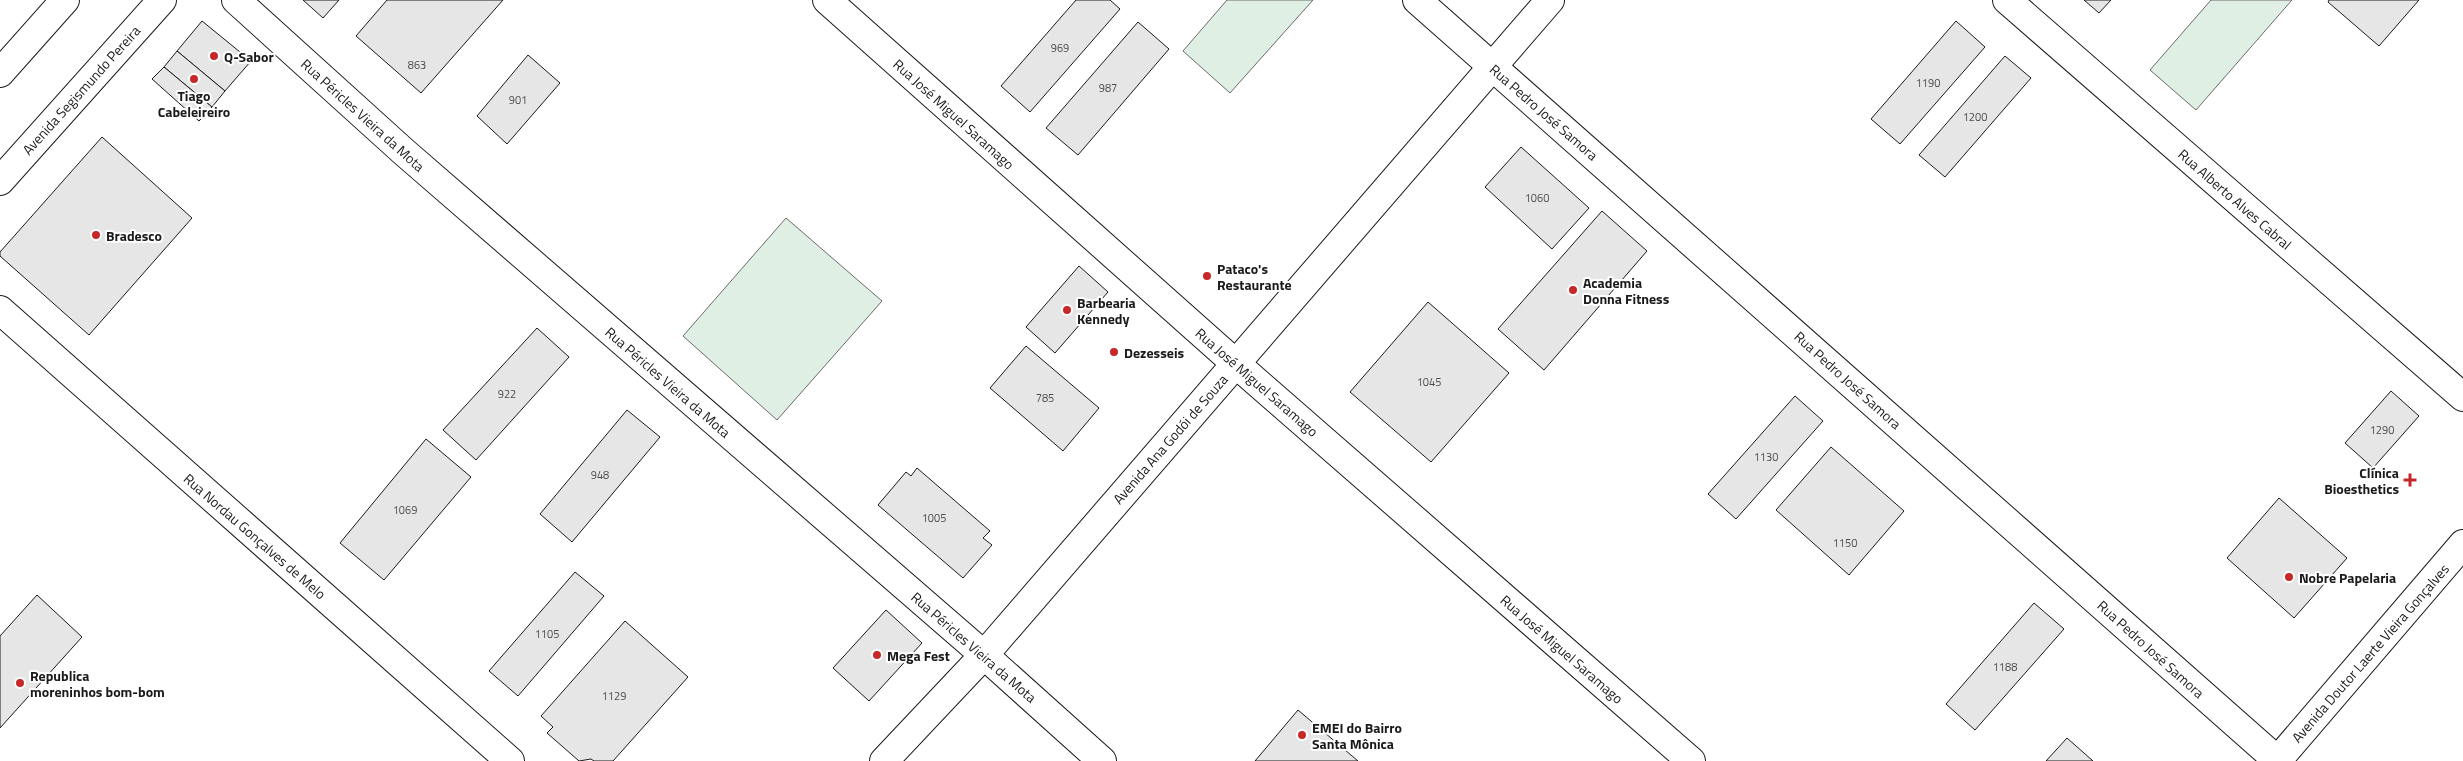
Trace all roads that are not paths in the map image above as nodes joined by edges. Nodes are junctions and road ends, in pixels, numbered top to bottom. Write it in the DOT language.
graph roads {
  1 [pos="65,0"];
  2 [pos="162,0"];
  3 [pos="236,0"];
  4 [pos="827,0"];
  5 [pos="1417,0"];
  6 [pos="1550,0"];
  7 [pos="2007,0"];
  8 [pos="1492,66"];
  9 [pos="0,73"];
  10 [pos="0,180"];
  11 [pos="0,310"];
  12 [pos="1235,363"];
  13 [pos="2463,398"];
  14 [pos="2463,544"];
  15 [pos="984,655"];
  16 [pos="510,761"];
  17 [pos="884,761"];
  18 [pos="1102,761"];
  19 [pos="1691,761"];
  20 [pos="2278,761"];
  1 -- 9 [label="street"];
  2 -- 10 [label="street, Avenida Segismundo Pereira"];
  3 -- 15 [label="street, Rua Péricles Vieira da Mota"];
  4 -- 12 [label="street, Rua José Miguel Saramago"];
  5 -- 8 [label="street, Rua Pedro José Samora"];
  6 -- 8 [label="street, Avenida Ana Godói de Souza"];
  7 -- 13 [label="street, Rua Alberto Alves Cabral"];
  8 -- 12 [label="street, Avenida Ana Godói de Souza"];
  8 -- 20 [label="street, Rua Pedro José Samora"];
  11 -- 16 [label="street, Rua Nordau Gonçalves de Melo"];
  12 -- 15 [label="street, Avenida Ana Godói de Souza"];
  12 -- 19 [label="street, Rua José Miguel Saramago"];
  14 -- 20 [label="street, Avenida Doutor Laerte Vieira Gonçalves"];
  15 -- 17 [label="street, Avenida Ana Godói de Souza"];
  15 -- 18 [label="street, Rua Péricles Vieira da Mota"];
}
